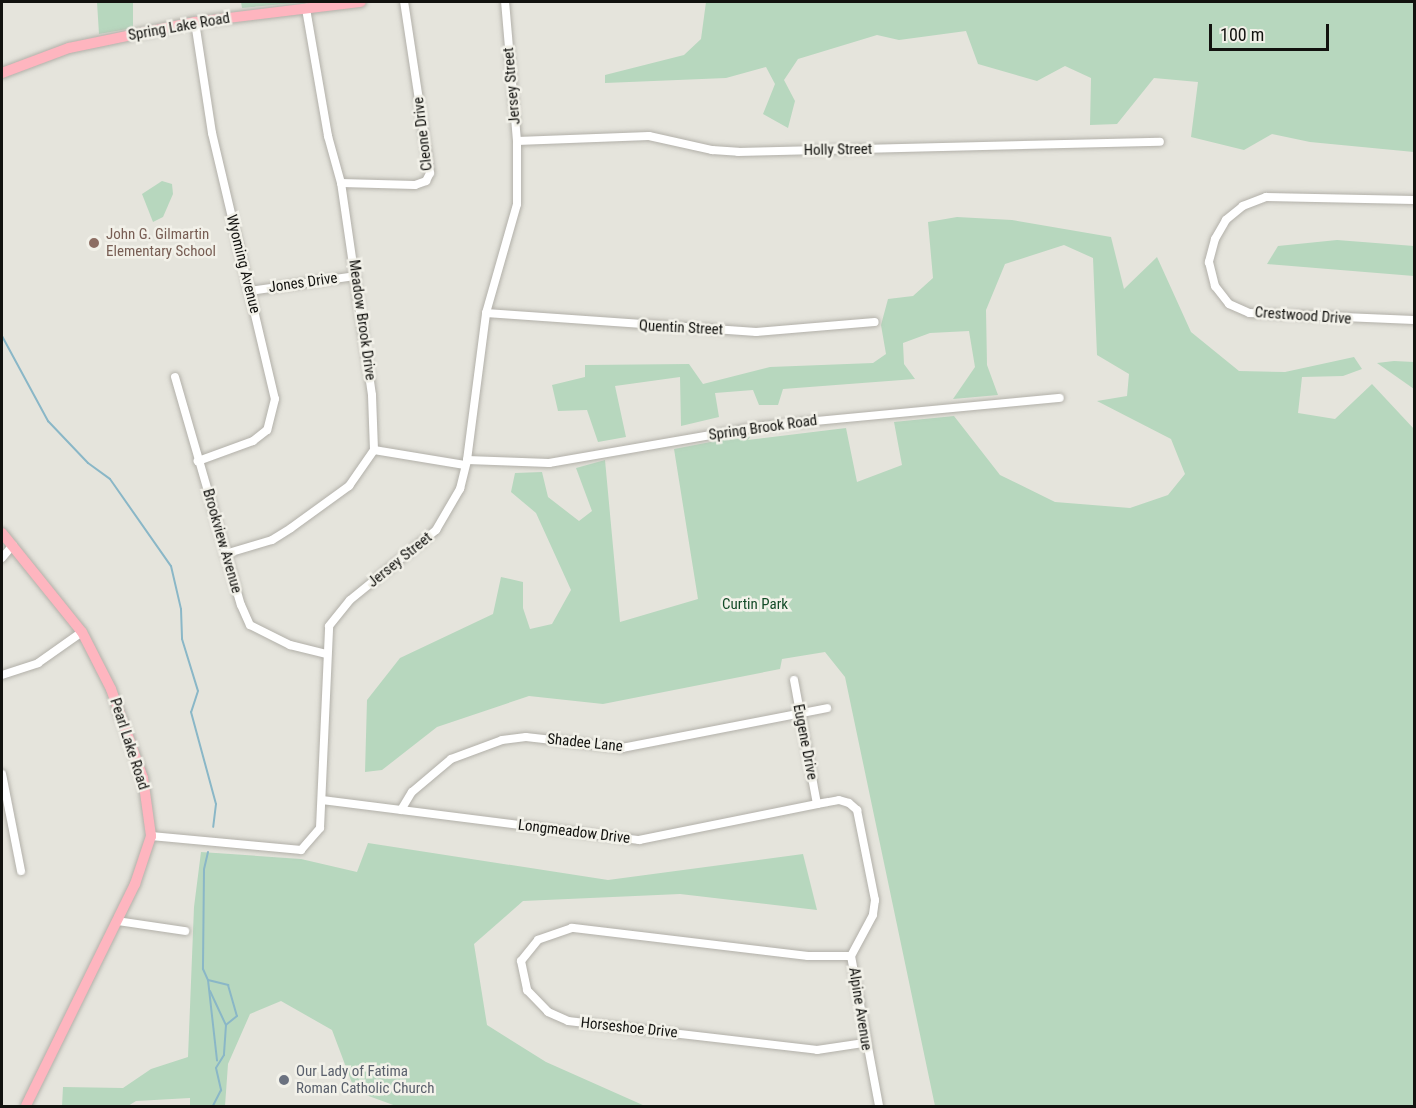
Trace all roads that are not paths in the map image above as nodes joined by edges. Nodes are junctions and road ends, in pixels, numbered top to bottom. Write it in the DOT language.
graph roads {
  1 [pos="361,2"];
  2 [pos="404,2"];
  3 [pos="505,2"];
  4 [pos="306,8"];
  5 [pos="195,22"];
  6 [pos="2,73"];
  7 [pos="517,141"];
  8 [pos="1160,142"];
  9 [pos="341,183"];
  10 [pos="1414,200"];
  11 [pos="356,276"];
  12 [pos="250,291"];
  13 [pos="486,313"];
  14 [pos="1414,320"];
  15 [pos="875,322"];
  16 [pos="174,377"];
  17 [pos="1060,398"];
  18 [pos="374,450"];
  19 [pos="198,460"];
  20 [pos="466,463"];
  21 [pos="2,533"];
  22 [pos="13,545"];
  23 [pos="225,554"];
  24 [pos="2,558"];
  25 [pos="82,632"];
  26 [pos="326,654"];
  27 [pos="2,675"];
  28 [pos="794,680"];
  29 [pos="827,708"];
  30 [pos="799,715"];
  31 [pos="2,774"];
  32 [pos="322,800"];
  33 [pos="817,804"];
  34 [pos="401,810"];
  35 [pos="857,810"];
  36 [pos="151,836"];
  37 [pos="21,871"];
  38 [pos="117,921"];
  39 [pos="185,931"];
  40 [pos="851,956"];
  41 [pos="864,1043"];
  42 [pos="26,1107"];
  43 [pos="879,1107"];
  1 -- 4 [label="main road, Spring Lake Road"];
  2 -- 9 [label="street, Cleone Drive"];
  3 -- 7 [label="street, Jersey Street"];
  4 -- 5 [label="main road, Spring Lake Road"];
  4 -- 9 [label="street, Meadow Brook Drive"];
  5 -- 6 [label="main road, Spring Lake Road"];
  5 -- 12 [label="street, Wyoming Avenue"];
  7 -- 8 [label="street, Holly Street"];
  7 -- 13 [label="street, Jersey Street"];
  9 -- 11 [label="street, Meadow Brook Drive"];
  10 -- 14 [label="street, Crestwood Drive"];
  11 -- 12 [label="street, Jones Drive"];
  11 -- 18 [label="street, Meadow Brook Drive"];
  12 -- 19 [label="street, Wyoming Avenue"];
  13 -- 15 [label="street, Quentin Street"];
  13 -- 20 [label="street, Jersey Street"];
  16 -- 19 [label="street, Brookview Avenue"];
  17 -- 20 [label="street, Spring Brook Road"];
  18 -- 20 [label="street, Spring Brook Road"];
  18 -- 23 [label="street"];
  19 -- 23 [label="street, Brookview Avenue"];
  20 -- 26 [label="street, Jersey Street"];
  21 -- 22 [label="main road, Pearl Lake Road"];
  22 -- 24 [label="street"];
  22 -- 25 [label="main road, Pearl Lake Road"];
  23 -- 26 [label="street, Brookview Avenue"];
  25 -- 27 [label="street"];
  25 -- 36 [label="main road, Pearl Lake Road"];
  26 -- 32 [label="street, Jersey Street"];
  28 -- 30 [label="street, Eugene Drive"];
  29 -- 30 [label="street, Shadee Lane"];
  30 -- 33 [label="street, Eugene Drive"];
  30 -- 34 [label="street, Shadee Lane"];
  31 -- 37 [label="street"];
  32 -- 34 [label="street, Longmeadow Drive"];
  32 -- 36 [label="street, Jersey Street"];
  33 -- 34 [label="street, Longmeadow Drive"];
  33 -- 35 [label="street, Longmeadow Drive"];
  35 -- 40 [label="street, Alpine Avenue"];
  36 -- 38 [label="main road, Pearl Lake Road"];
  38 -- 39 [label="street"];
  38 -- 42 [label="main road, Pearl Lake Road"];
  40 -- 41 [label="street, Alpine Avenue"];
  40 -- 41 [label="street, Horseshoe Drive"];
  41 -- 43 [label="street, Alpine Avenue"];
}
